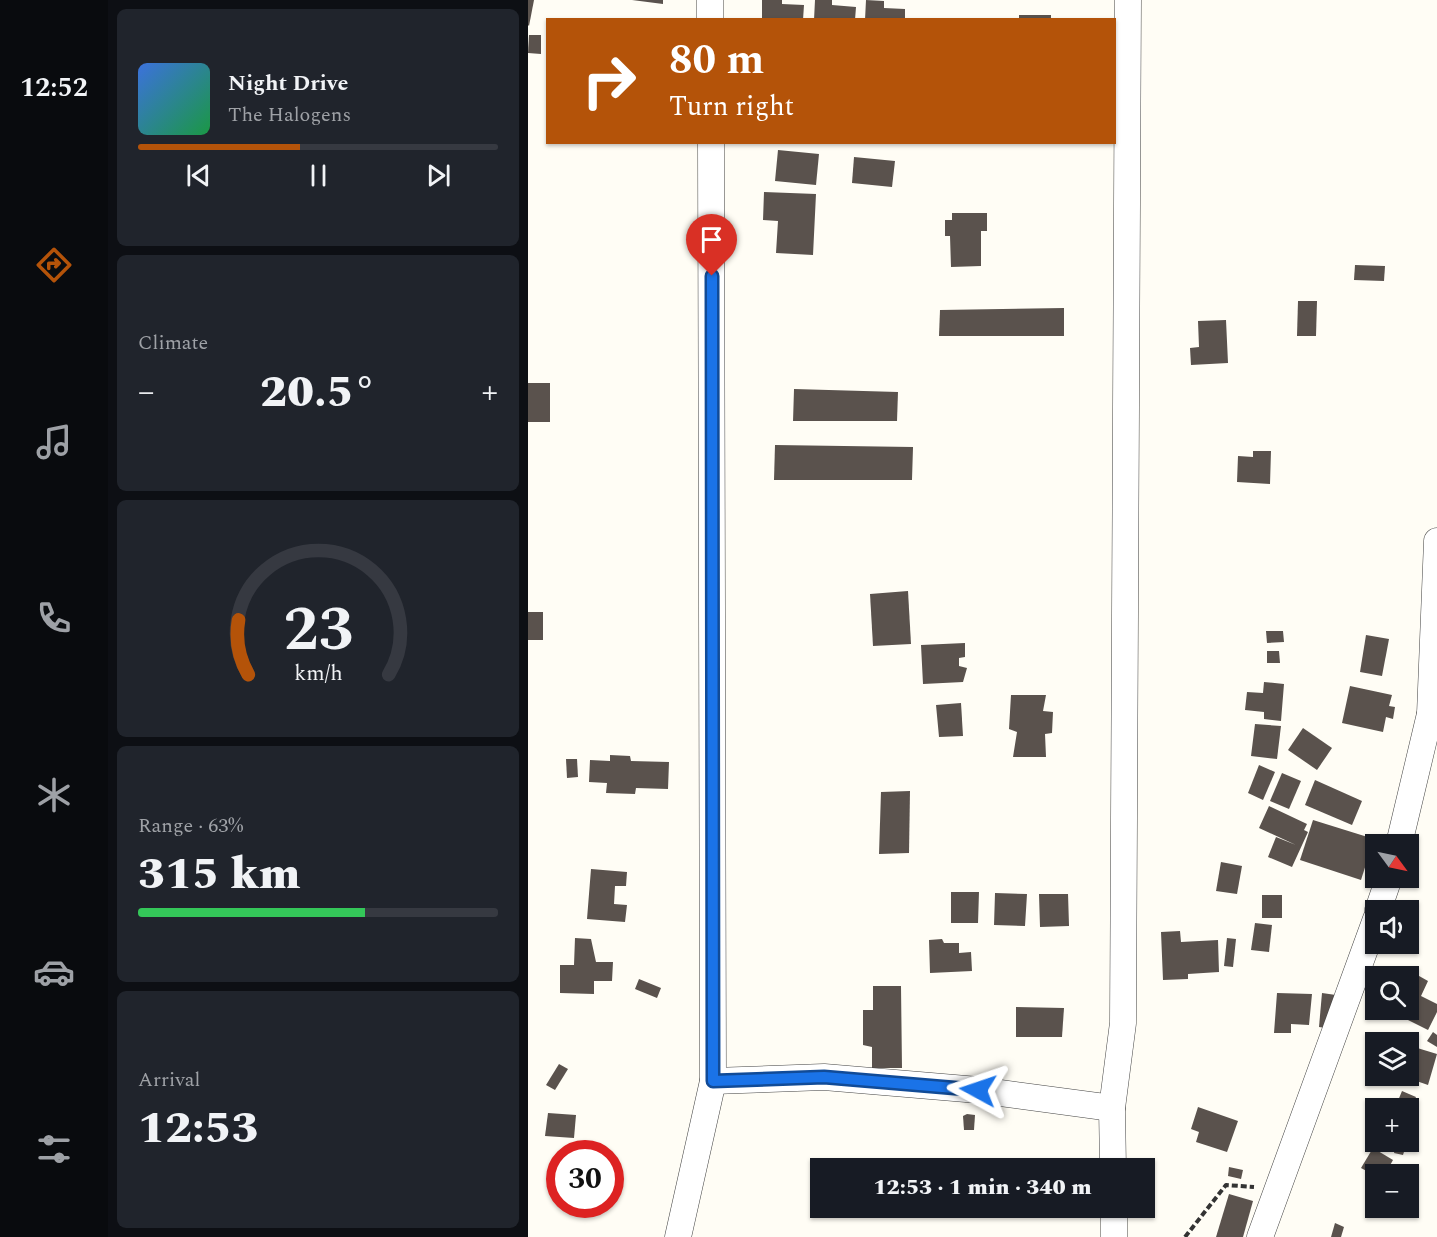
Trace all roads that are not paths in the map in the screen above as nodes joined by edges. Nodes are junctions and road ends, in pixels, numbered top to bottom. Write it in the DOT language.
graph roads {
  1 [pos="710,0"];
  2 [pos="1128,0"];
  3 [pos="710,18"];
  4 [pos="711,144"];
  5 [pos="1437,541"];
  6 [pos="1434,709"];
  7 [pos="1402,834"];
  8 [pos="1365,949"];
  9 [pos="713,1081"];
  10 [pos="1112,1108"];
  11 [pos="1113,1158"];
  12 [pos="1114,1218"];
  13 [pos="678,1237"];
  14 [pos="1114,1237"];
  15 [pos="1260,1237"];
  1 -- 3 [label="street"];
  2 -- 10 [label="street"];
  4 -- 9 [label="street"];
  5 -- 6 [label="street"];
  6 -- 7 [label="street"];
  8 -- 15 [label="street"];
  9 -- 10 [label="street"];
  9 -- 13 [label="street"];
  10 -- 11 [label="street"];
  12 -- 14 [label="street"];
}
